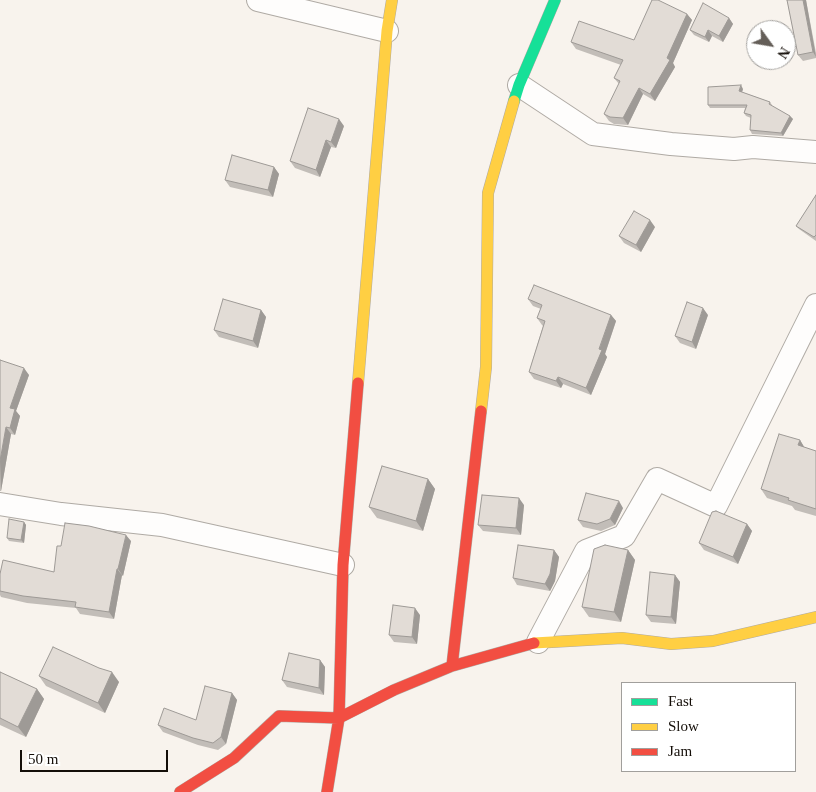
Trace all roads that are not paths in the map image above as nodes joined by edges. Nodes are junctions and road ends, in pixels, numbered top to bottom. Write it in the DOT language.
graph roads {
  1 [pos="258,0"];
  2 [pos="392,0"];
  3 [pos="555,0"];
  4 [pos="386,31"];
  5 [pos="519,85"];
  6 [pos="816,152"];
  7 [pos="816,305"];
  8 [pos="0,504"];
  9 [pos="344,564"];
  10 [pos="816,617"];
  11 [pos="538,642"];
  12 [pos="452,666"];
  13 [pos="339,718"];
  14 [pos="180,792"];
  15 [pos="327,792"];
  1 -- 4 [label="street"];
  2 -- 4 [label="street"];
  3 -- 5 [label="street"];
  4 -- 9 [label="street"];
  5 -- 6 [label="street"];
  5 -- 12 [label="street"];
  7 -- 11 [label="street"];
  8 -- 9 [label="street"];
  9 -- 13 [label="street"];
  10 -- 11 [label="street"];
  11 -- 12 [label="street"];
  12 -- 13 [label="street"];
  13 -- 14 [label="street"];
  13 -- 15 [label="street"];
}
